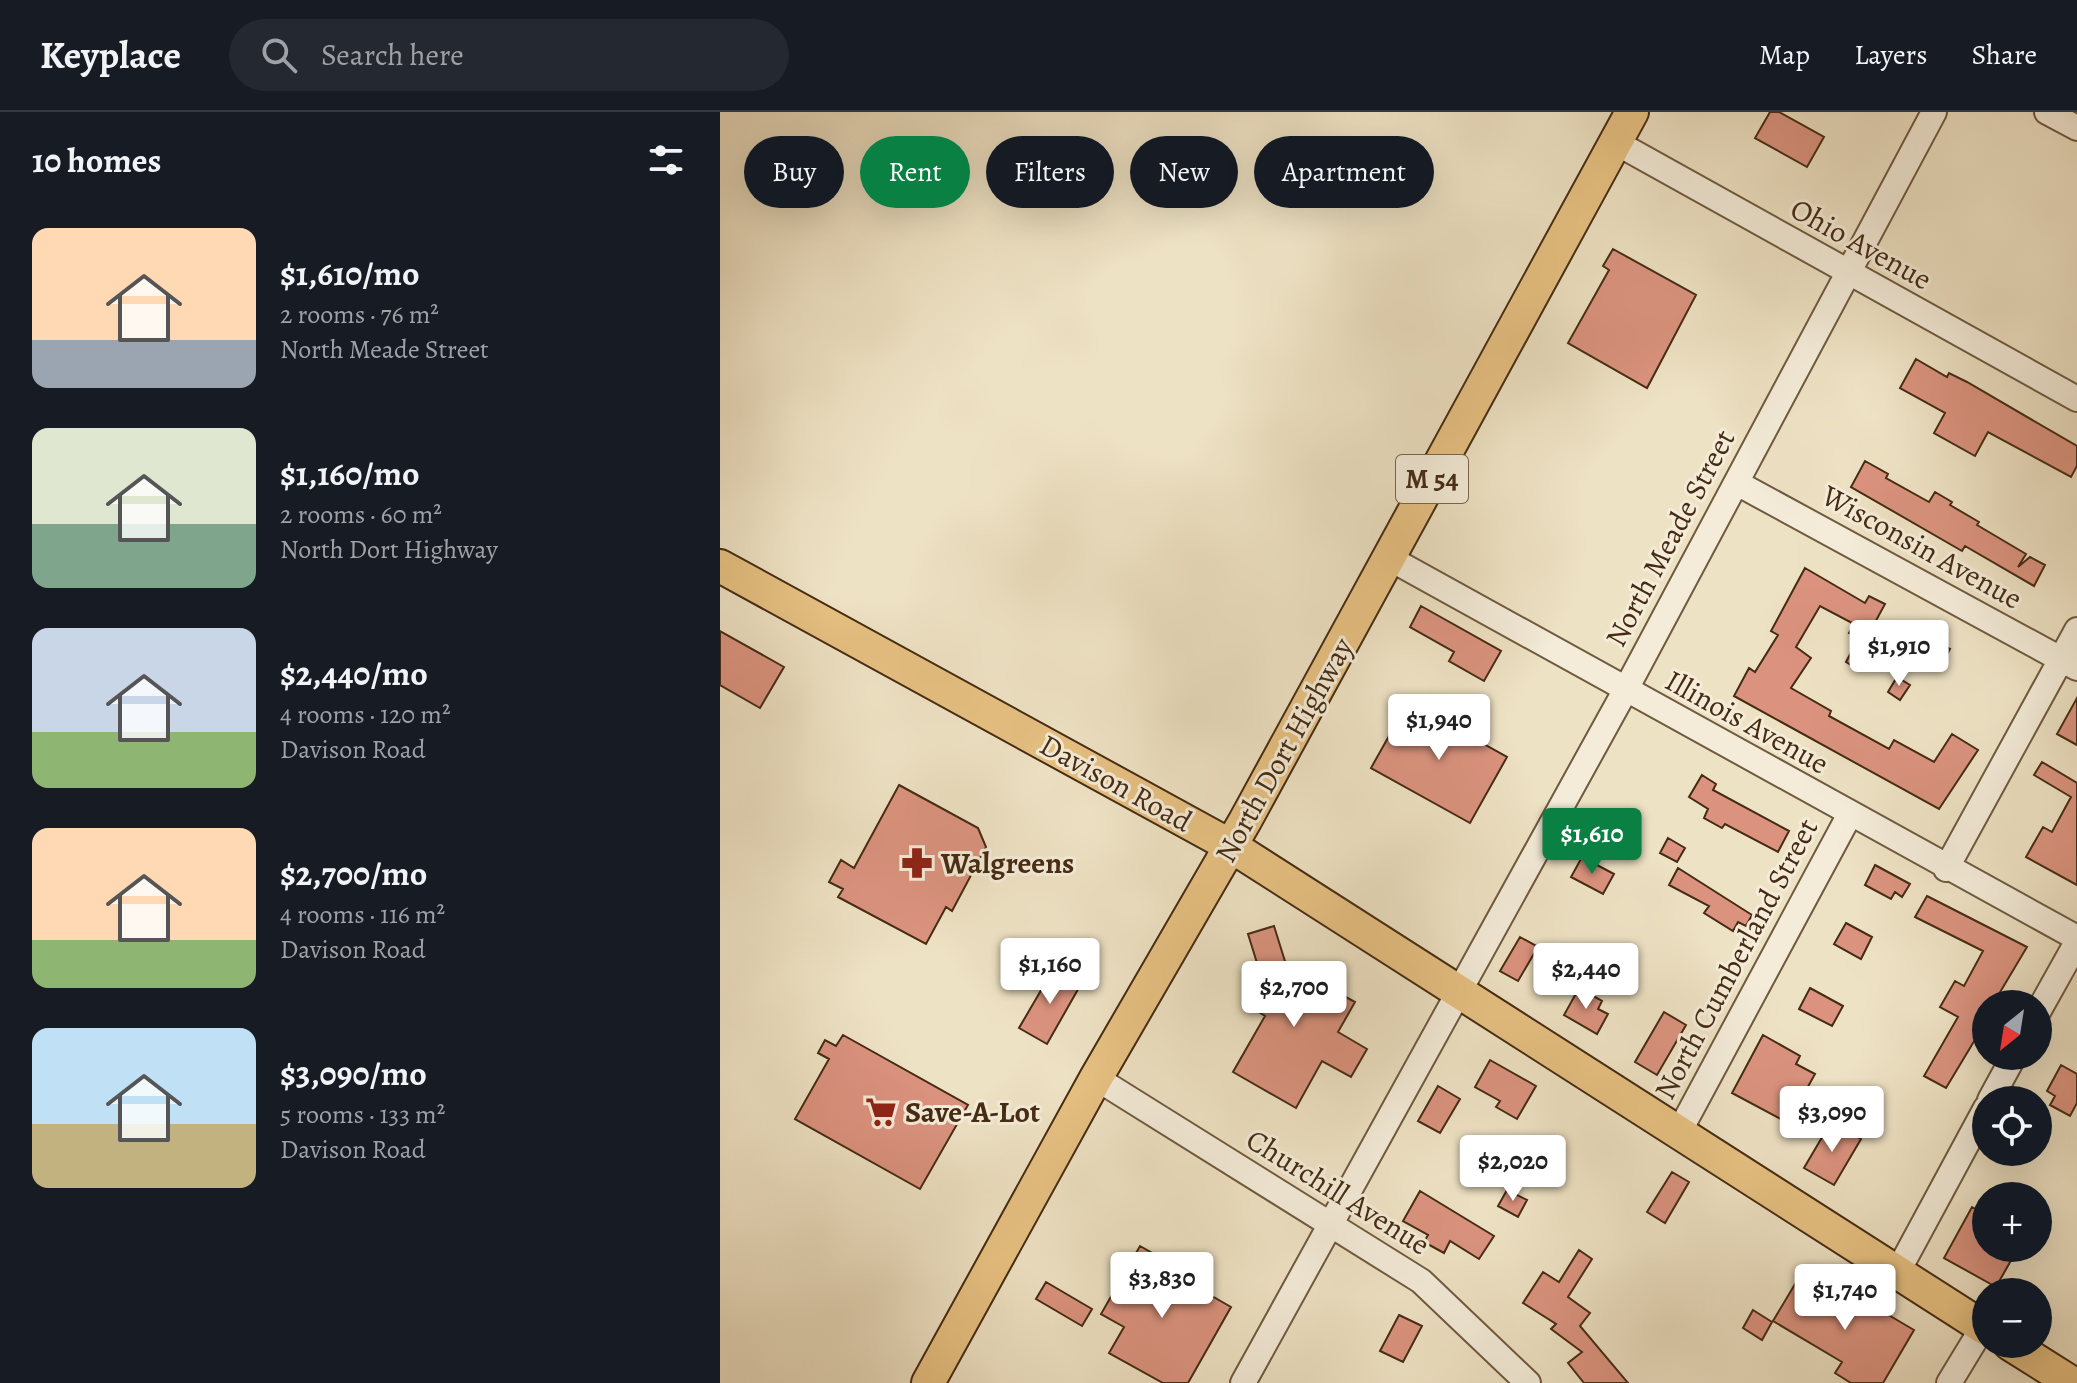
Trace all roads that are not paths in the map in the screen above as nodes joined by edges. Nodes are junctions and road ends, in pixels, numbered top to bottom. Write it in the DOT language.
graph roads {
  1 [pos="1632,112"];
  2 [pos="1934,112"];
  3 [pos="2047,112"];
  4 [pos="2077,128"];
  5 [pos="1615,142"];
  6 [pos="1848,273"];
  7 [pos="2077,399"];
  8 [pos="1737,483"];
  9 [pos="1389,558"];
  10 [pos="720,566"];
  11 [pos="2077,630"];
  12 [pos="2069,663"];
  13 [pos="1625,691"];
  14 [pos="1850,814"];
  15 [pos="1231,846"];
  16 [pos="1946,869"];
  17 [pos="2077,940"];
  18 [pos="2050,990"];
  19 [pos="1459,993"];
  20 [pos="1096,1078"];
  21 [pos="1678,1134"];
  22 [pos="1972,1134"];
  23 [pos="1330,1226"];
  24 [pos="1897,1273"];
  25 [pos="1972,1320"];
  26 [pos="1972,1347"];
  27 [pos="2032,1358"];
  28 [pos="928,1383"];
  29 [pos="1243,1383"];
  30 [pos="1528,1383"];
  31 [pos="1949,1383"];
  32 [pos="2072,1383"];
  1 -- 5 [label="main road, North Dort Highway / M 54"];
  2 -- 6 [label="street, North Meade Street"];
  3 -- 4 [label="street"];
  5 -- 6 [label="street, Ohio Avenue"];
  5 -- 9 [label="main road, North Dort Highway / M 54"];
  6 -- 7 [label="street, Ohio Avenue"];
  6 -- 8 [label="street, North Meade Street"];
  8 -- 12 [label="street, Wisconsin Avenue"];
  8 -- 13 [label="street, North Meade Street"];
  9 -- 13 [label="street, Illinois Avenue"];
  9 -- 15 [label="main road, North Dort Highway / M 54"];
  10 -- 15 [label="main road, Davison Road"];
  11 -- 12 [label="street"];
  12 -- 16 [label="street"];
  13 -- 14 [label="street, Illinois Avenue"];
  13 -- 19 [label="street, North Meade Street"];
  14 -- 16 [label="street, Illinois Avenue"];
  14 -- 21 [label="street, North Cumberland Street"];
  15 -- 19 [label="main road, Davison Road"];
  15 -- 20 [label="main road, North Dort Highway / M 54"];
  16 -- 17 [label="street, Illinois Avenue"];
  17 -- 18 [label="street"];
  19 -- 21 [label="main road, Davison Road"];
  19 -- 23 [label="street, North Meade Street"];
  20 -- 23 [label="street, Churchill Avenue"];
  20 -- 28 [label="main road, North Dort Highway / M 54"];
  21 -- 24 [label="main road, Davison Road"];
  22 -- 24 [label="street"];
  23 -- 29 [label="street, North Meade Street"];
  23 -- 30 [label="street, Churchill Avenue"];
  24 -- 25 [label="main road, Davison Road"];
  26 -- 31 [label="street"];
  27 -- 32 [label="main road"];
}
